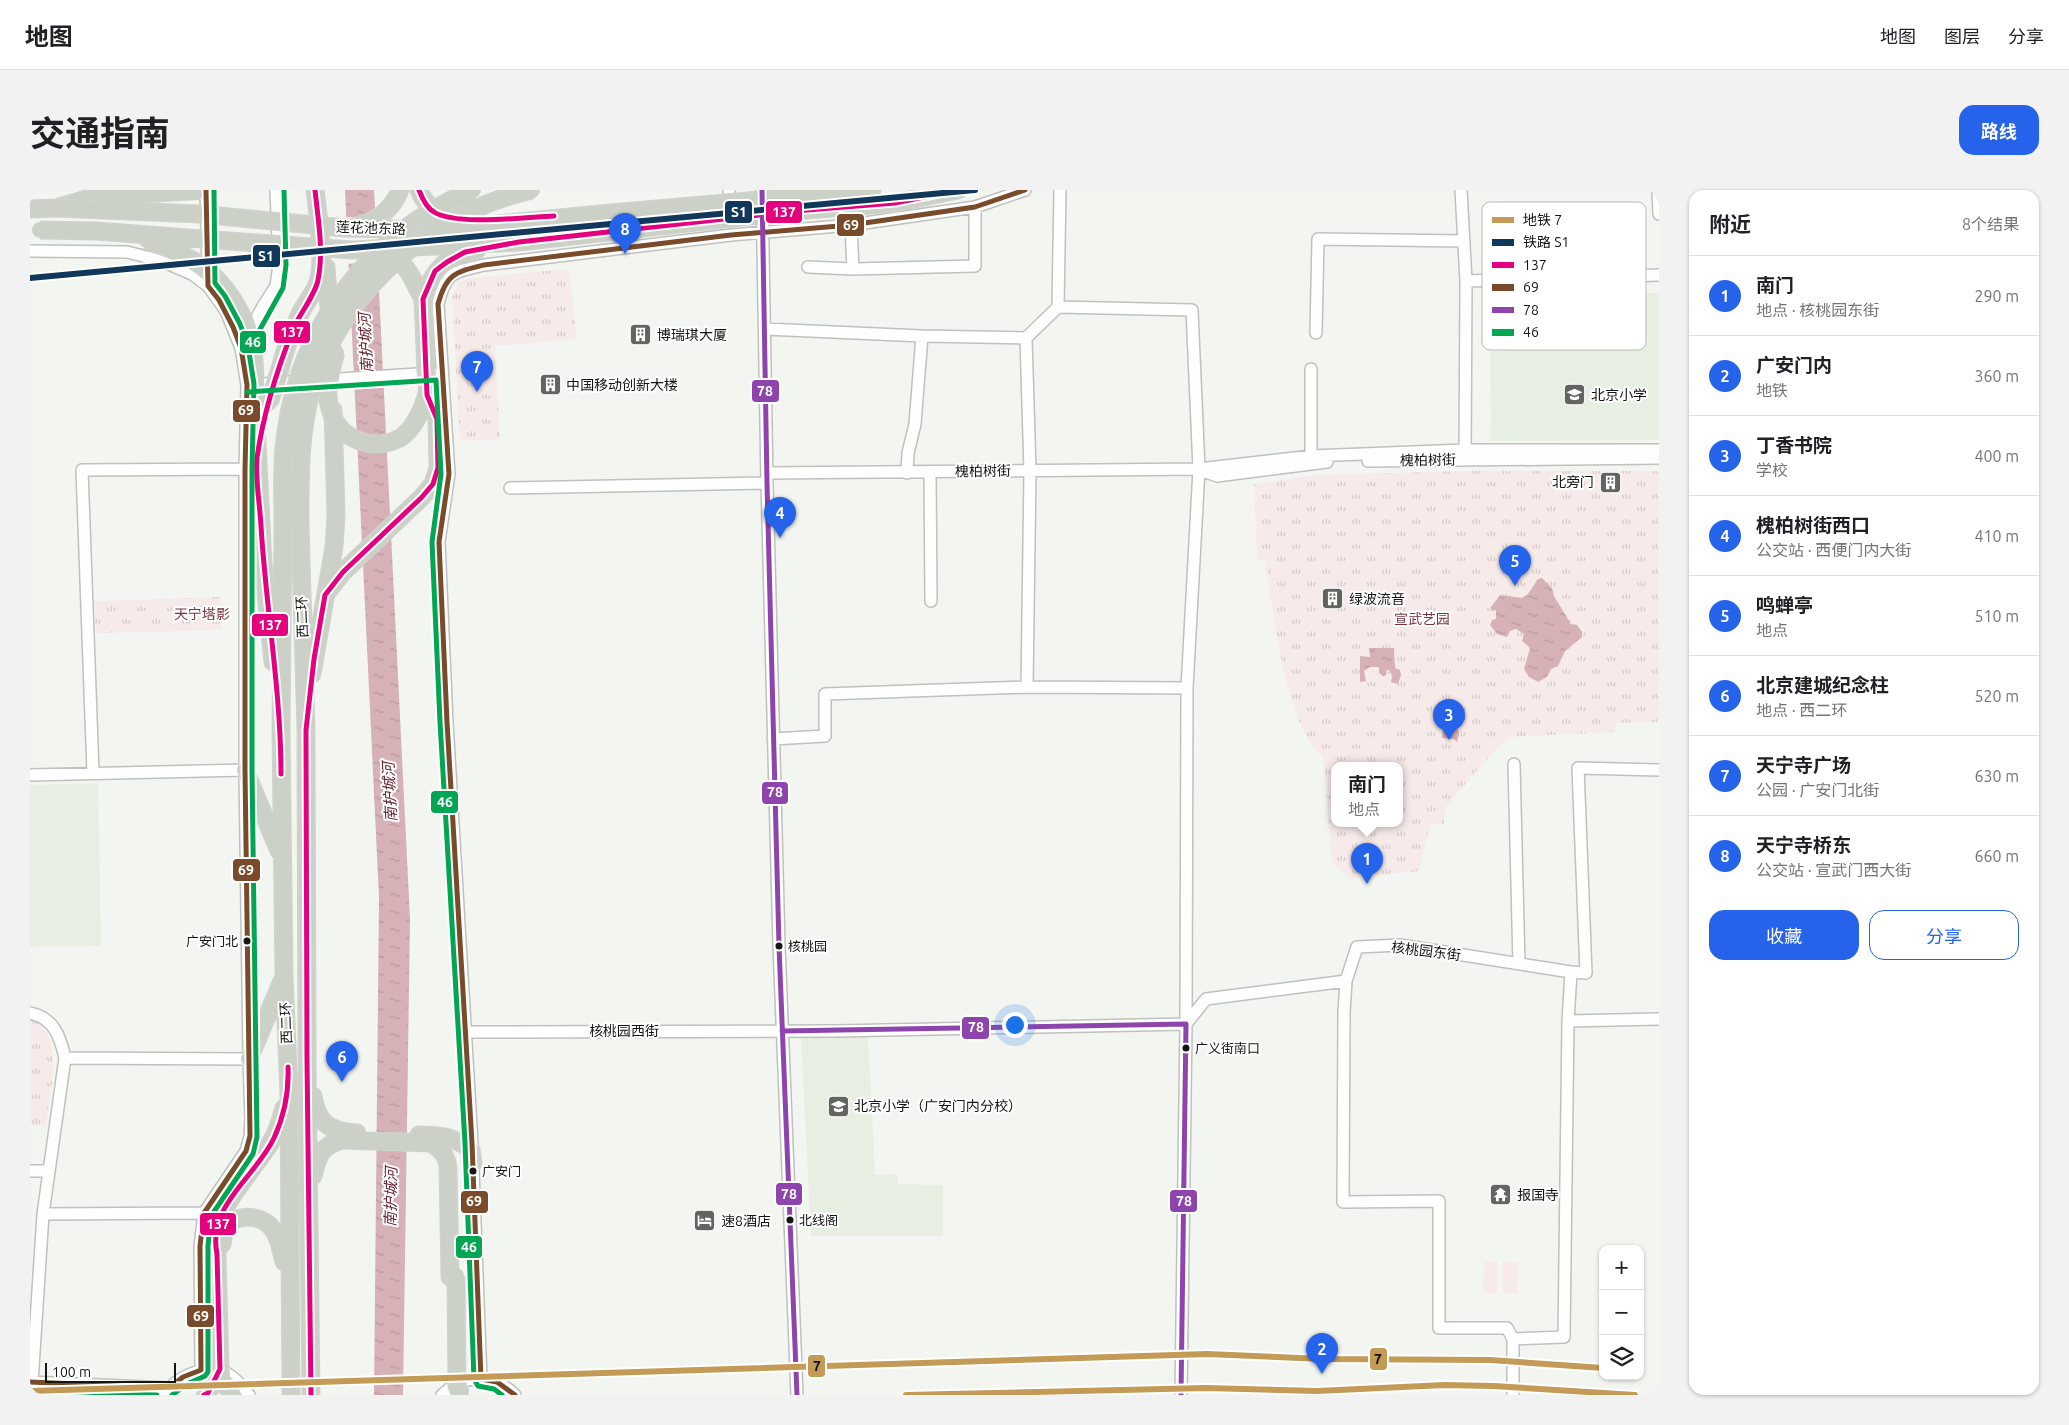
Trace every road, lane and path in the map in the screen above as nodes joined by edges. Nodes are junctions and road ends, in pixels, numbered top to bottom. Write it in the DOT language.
graph roads {
  1 [pos="206,190"];
  2 [pos="276,190"];
  3 [pos="315,190"];
  4 [pos="400,190"];
  5 [pos="419,190"];
  6 [pos="473,190"];
  7 [pos="532,190"];
  8 [pos="729,190"];
  9 [pos="762,190"];
  10 [pos="814,190"];
  11 [pos="872,190"];
  12 [pos="958,190"];
  13 [pos="1025,190"];
  14 [pos="1060,190"];
  15 [pos="1461,190"];
  16 [pos="1658,190"];
  17 [pos="793,198"];
  18 [pos="56,208"];
  19 [pos="975,208"];
  20 [pos="35,209"];
  21 [pos="600,214"];
  22 [pos="1659,214"];
  23 [pos="851,225"];
  24 [pos="345,228"];
  25 [pos="35,230"];
  26 [pos="763,233"];
  27 [pos="133,234"];
  28 [pos="320,235"];
  29 [pos="731,236"];
  30 [pos="1464,241"];
  31 [pos="519,242"];
  32 [pos="351,250"];
  33 [pos="30,251"];
  34 [pos="808,268"];
  35 [pos="853,269"];
  36 [pos="1646,275"];
  37 [pos="1659,275"];
  38 [pos="1466,281"];
  39 [pos="1482,281"];
  40 [pos="208,286"];
  41 [pos="423,298"];
  42 [pos="1058,307"];
  43 [pos="262,308"];
  44 [pos="226,311"];
  45 [pos="344,324"];
  46 [pos="765,329"];
  47 [pos="1316,333"];
  48 [pos="922,336"];
  49 [pos="1026,338"];
  50 [pos="241,348"];
  51 [pos="1311,369"];
  52 [pos="443,372"];
  53 [pos="336,376"];
  54 [pos="247,385"];
  55 [pos="427,395"];
  56 [pos="262,403"];
  57 [pos="1659,450"];
  58 [pos="1465,455"];
  59 [pos="1311,456"];
  60 [pos="1659,458"];
  61 [pos="251,464"];
  62 [pos="1199,469"];
  63 [pos="1030,470"];
  64 [pos="930,472"];
  65 [pos="907,473"];
  66 [pos="767,478"];
  67 [pos="510,488"];
  68 [pos="325,595"];
  69 [pos="931,601"];
  70 [pos="1027,687"];
  71 [pos="1187,688"];
  72 [pos="306,730"];
  73 [pos="281,731"];
  74 [pos="773,739"];
  75 [pos="1514,764"];
  76 [pos="245,770"];
  77 [pos="1659,770"];
  78 [pos="93,772"];
  79 [pos="30,775"];
  80 [pos="282,860"];
  81 [pos="1520,964"];
  82 [pos="1571,972"];
  83 [pos="284,976"];
  84 [pos="1346,981"];
  85 [pos="30,1013"];
  86 [pos="1659,1019"];
  87 [pos="1568,1020"];
  88 [pos="1186,1024"];
  89 [pos="782,1031"];
  90 [pos="465,1032"];
  91 [pos="66,1058"];
  92 [pos="249,1059"];
  93 [pos="307,1059"];
  94 [pos="288,1094"];
  95 [pos="362,1137"];
  96 [pos="433,1137"];
  97 [pos="473,1163"];
  98 [pos="30,1171"];
  99 [pos="49,1171"];
  100 [pos="204,1212"];
  101 [pos="42,1214"];
  102 [pos="309,1223"];
  103 [pos="217,1254"];
  104 [pos="453,1277"];
  105 [pos="290,1283"];
  106 [pos="1513,1339"];
  107 [pos="220,1369"];
  108 [pos="201,1370"];
  109 [pos="481,1379"];
  110 [pos="31,1382"];
  111 [pos="138,1391"];
  112 [pos="167,1392"];
  113 [pos="204,1395"];
  114 [pos="232,1395"];
  115 [pos="249,1395"];
  116 [pos="291,1395"];
  117 [pos="311,1395"];
  118 [pos="442,1395"];
  119 [pos="447,1395"];
  120 [pos="461,1395"];
  121 [pos="515,1395"];
  122 [pos="796,1395"];
  123 [pos="1181,1395"];
  124 [pos="1513,1395"];
  1 -- 18 [label="highway"];
  1 -- 40 [label="street"];
  2 -- 43 [label="street"];
  3 -- 28 [label="highway"];
  4 -- 24 [label="highway"];
  5 -- 21 [label="highway, bridge"];
  6 -- 73 [label="highway, 西二环, bridge"];
  7 -- 45 [label="highway, 西二环, bridge"];
  8 -- 29 [label="street"];
  9 -- 26 [label="street"];
  10 -- 17 [label="highway"];
  11 -- 17 [label="highway, 莲花池东路"];
  12 -- 31 [label="highway, bridge"];
  13 -- 19 [label="street"];
  14 -- 42 [label="street"];
  15 -- 30 [label="street"];
  16 -- 22 [label="street"];
  17 -- 21 [label="highway, 莲花池东路, bridge"];
  18 -- 20 [label="highway, 莲花池东路"];
  18 -- 24 [label="highway, 莲花池东路, bridge"];
  19 -- 23 [label="street"];
  19 -- 35 [label="street"];
  21 -- 24 [label="highway, 莲花池东路, bridge"];
  23 -- 26 [label="street"];
  23 -- 35 [label="street"];
  25 -- 27 [label="highway, 莲花池东路, bridge"];
  26 -- 29 [label="street"];
  26 -- 46 [label="street"];
  27 -- 32 [label="highway, 莲花池东路, bridge"];
  27 -- 56 [label="highway, bridge"];
  28 -- 53 [label="highway"];
  28 -- 56 [label="highway, bridge"];
  29 -- 52 [label="street"];
  30 -- 38 [label="street"];
  30 -- 47 [label="street"];
  31 -- 32 [label="highway, bridge"];
  31 -- 41 [label="highway"];
  32 -- 41 [label="highway, bridge"];
  33 -- 40 [label="street"];
  34 -- 35 [label="street"];
  36 -- 37 [label="street"];
  38 -- 39 [label="street"];
  38 -- 58 [label="street"];
  40 -- 44 [label="street"];
  41 -- 55 [label="highway, bridge"];
  42 -- 49 [label="street"];
  42 -- 62 [label="street"];
  43 -- 44 [label="street"];
  43 -- 50 [label="street"];
  44 -- 50 [label="street"];
  45 -- 55 [label="highway, bridge"];
  45 -- 72 [label="highway, 西二环, bridge"];
  46 -- 48 [label="street"];
  46 -- 66 [label="street"];
  48 -- 49 [label="street"];
  48 -- 65 [label="street"];
  49 -- 63 [label="street"];
  50 -- 54 [label="street"];
  51 -- 59 [label="street"];
  52 -- 53 [label="street"];
  52 -- 90 [label="street"];
  53 -- 54 [label="street"];
  53 -- 68 [label="highway"];
  54 -- 61 [label="street"];
  55 -- 68 [label="highway"];
  56 -- 61 [label="highway"];
  57 -- 58 [label="street, 槐柏树街"];
  58 -- 59 [label="street, 槐柏树街"];
  58 -- 60 [label="street, 槐柏树街"];
  58 -- 62 [label="street, 槐柏树街"];
  59 -- 62 [label="street, 槐柏树街"];
  61 -- 73 [label="highway"];
  61 -- 76 [label="street"];
  61 -- 78 [label="street"];
  62 -- 63 [label="street, 槐柏树街"];
  62 -- 71 [label="street"];
  63 -- 64 [label="street, 槐柏树街"];
  63 -- 70 [label="street"];
  64 -- 65 [label="street, 槐柏树街"];
  64 -- 69 [label="street"];
  65 -- 66 [label="street, 槐柏树街"];
  66 -- 67 [label="street, 槐柏树街"];
  66 -- 74 [label="street"];
  68 -- 72 [label="highway"];
  70 -- 71 [label="street"];
  70 -- 74 [label="street"];
  71 -- 88 [label="street"];
  72 -- 93 [label="highway, 西二环"];
  73 -- 80 [label="highway, 西二环"];
  74 -- 89 [label="street"];
  75 -- 81 [label="street"];
  76 -- 78 [label="street"];
  76 -- 80 [label="highway"];
  76 -- 92 [label="street"];
  77 -- 82 [label="street"];
  78 -- 79 [label="street"];
  80 -- 83 [label="highway, 西二环"];
  81 -- 82 [label="street, 核桃园东街"];
  81 -- 84 [label="street, 核桃园东街"];
  82 -- 87 [label="street"];
  83 -- 92 [label="highway"];
  83 -- 94 [label="highway, 西二环"];
  84 -- 88 [label="street"];
  84 -- 106 [label="street"];
  85 -- 91 [label="street"];
  86 -- 87 [label="street"];
  87 -- 106 [label="street"];
  88 -- 89 [label="street"];
  88 -- 123 [label="street"];
  89 -- 90 [label="street, 核桃园西街"];
  89 -- 122 [label="street"];
  90 -- 97 [label="street"];
  91 -- 92 [label="street"];
  91 -- 99 [label="street"];
  92 -- 100 [label="street"];
  93 -- 95 [label="highway"];
  93 -- 102 [label="highway, 西二环"];
  94 -- 103 [label="highway"];
  94 -- 105 [label="highway, 西二环"];
  95 -- 96 [label="highway"];
  95 -- 102 [label="highway"];
  96 -- 97 [label="highway"];
  96 -- 104 [label="highway"];
  97 -- 109 [label="street"];
  98 -- 99 [label="street"];
  99 -- 101 [label="street"];
  100 -- 101 [label="street"];
  100 -- 108 [label="street"];
  101 -- 110 [label="street"];
  102 -- 117 [label="highway, 西二环"];
  103 -- 105 [label="highway"];
  103 -- 107 [label="highway"];
  104 -- 119 [label="highway"];
  104 -- 120 [label="highway, bridge"];
  105 -- 116 [label="highway, 西二环"];
  106 -- 124 [label="street"];
  107 -- 113 [label="highway, bridge"];
  107 -- 114 [label="highway, bridge"];
  108 -- 112 [label="street"];
  108 -- 115 [label="street"];
  109 -- 118 [label="street"];
  109 -- 121 [label="street"];
  110 -- 111 [label="street"];
  111 -- 112 [label="street"];
}
